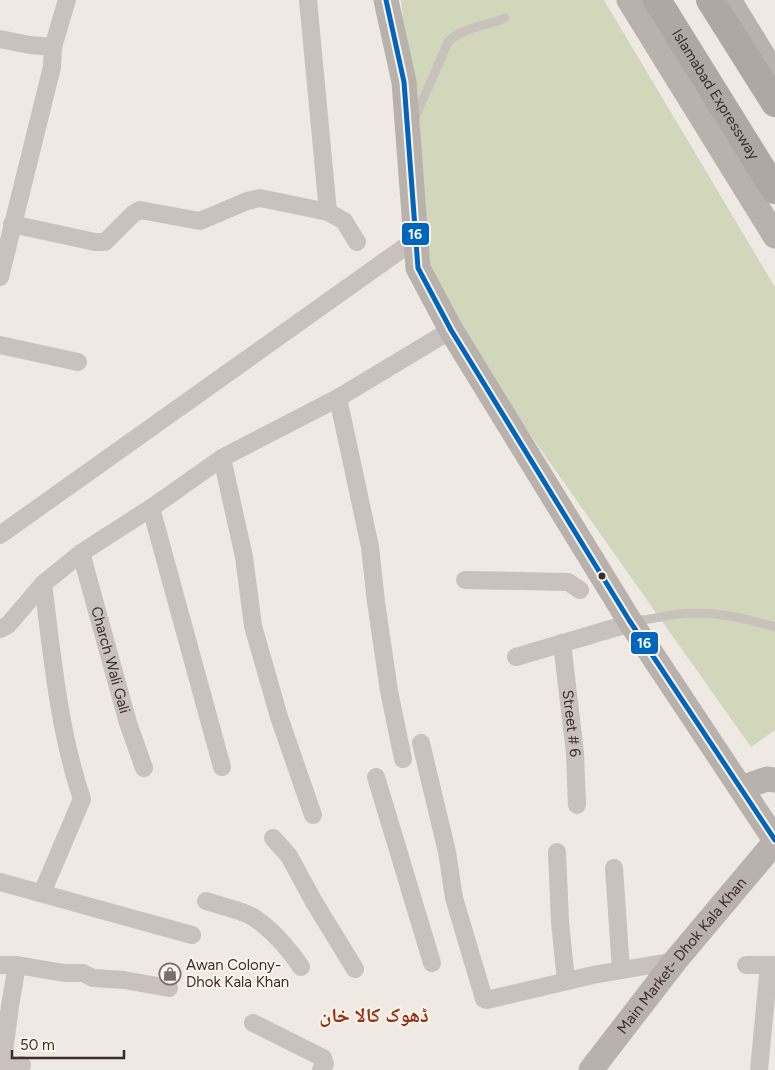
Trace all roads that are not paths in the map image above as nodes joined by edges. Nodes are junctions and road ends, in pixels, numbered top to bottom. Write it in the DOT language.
graph roads {
  1 [pos="66,0"];
  2 [pos="308,0"];
  3 [pos="386,0"];
  4 [pos="629,0"];
  5 [pos="658,0"];
  6 [pos="710,0"];
  7 [pos="729,0"];
  8 [pos="505,18"];
  9 [pos="0,39"];
  10 [pos="54,47"];
  11 [pos="775,75"];
  12 [pos="775,103"];
  13 [pos="409,140"];
  14 [pos="775,190"];
  15 [pos="328,212"];
  16 [pos="12,224"];
  17 [pos="775,236"];
  18 [pos="416,238"];
  19 [pos="357,242"];
  20 [pos="0,276"];
  21 [pos="451,330"];
  22 [pos="0,345"];
  23 [pos="78,362"];
  24 [pos="338,398"];
  25 [pos="222,458"];
  26 [pos="151,508"];
  27 [pos="0,535"];
  28 [pos="81,552"];
  29 [pos="465,580"];
  30 [pos="43,584"];
  31 [pos="580,590"];
  32 [pos="630,622"];
  33 [pos="775,627"];
  34 [pos="0,629"];
  35 [pos="562,644"];
  36 [pos="516,657"];
  37 [pos="421,743"];
  38 [pos="403,759"];
  39 [pos="222,767"];
  40 [pos="144,768"];
  41 [pos="376,777"];
  42 [pos="775,780"];
  43 [pos="741,788"];
  44 [pos="577,805"];
  45 [pos="312,816"];
  46 [pos="273,838"];
  47 [pos="775,841"];
  48 [pos="557,852"];
  49 [pos="614,868"];
  50 [pos="0,882"];
  51 [pos="42,893"];
  52 [pos="206,901"];
  53 [pos="192,935"];
  54 [pos="675,961"];
  55 [pos="432,963"];
  56 [pos="8,965"];
  57 [pos="746,965"];
  58 [pos="772,965"];
  59 [pos="301,967"];
  60 [pos="356,970"];
  61 [pos="621,970"];
  62 [pos="566,981"];
  63 [pos="169,988"];
  64 [pos="253,1023"];
  65 [pos="22,1065"];
  66 [pos="1,1067"];
  67 [pos="321,1070"];
  68 [pos="591,1070"];
  69 [pos="759,1070"];
  1 -- 10 [label="street"];
  2 -- 15 [label="street"];
  3 -- 13 [label="street"];
  4 -- 17 [label="street"];
  5 -- 14 [label="highway, Islamabad Expressway"];
  6 -- 12 [label="highway"];
  7 -- 11 [label="street"];
  8 -- 13 [label="lane"];
  9 -- 10 [label="street"];
  10 -- 16 [label="street"];
  13 -- 18 [label="street"];
  15 -- 16 [label="street"];
  15 -- 19 [label="street"];
  16 -- 20 [label="street"];
  18 -- 21 [label="street"];
  18 -- 27 [label="street"];
  21 -- 24 [label="street"];
  21 -- 32 [label="street"];
  22 -- 23 [label="street"];
  24 -- 25 [label="street"];
  24 -- 38 [label="street"];
  25 -- 26 [label="street"];
  25 -- 45 [label="street"];
  26 -- 28 [label="street"];
  26 -- 39 [label="street"];
  28 -- 30 [label="street"];
  28 -- 40 [label="street, Charch Wali Gali"];
  29 -- 31 [label="street"];
  30 -- 34 [label="street"];
  30 -- 51 [label="street"];
  32 -- 33 [label="lane"];
  32 -- 35 [label="street"];
  32 -- 43 [label="street"];
  35 -- 36 [label="street"];
  35 -- 44 [label="street, Street # 6"];
  37 -- 62 [label="street"];
  41 -- 55 [label="street"];
  42 -- 43 [label="street"];
  43 -- 47 [label="street"];
  46 -- 60 [label="street"];
  47 -- 54 [label="street, Main Market- Dhok Kala Khan"];
  48 -- 62 [label="street"];
  49 -- 61 [label="street"];
  50 -- 51 [label="street"];
  51 -- 53 [label="street"];
  52 -- 59 [label="street"];
  54 -- 61 [label="street"];
  54 -- 68 [label="street, Main Market- Dhok Kala Khan"];
  56 -- 63 [label="street"];
  56 -- 66 [label="street"];
  57 -- 58 [label="street"];
  58 -- 69 [label="street"];
  61 -- 62 [label="street"];
  64 -- 67 [label="street"];
  65 -- 66 [label="street"];
}
